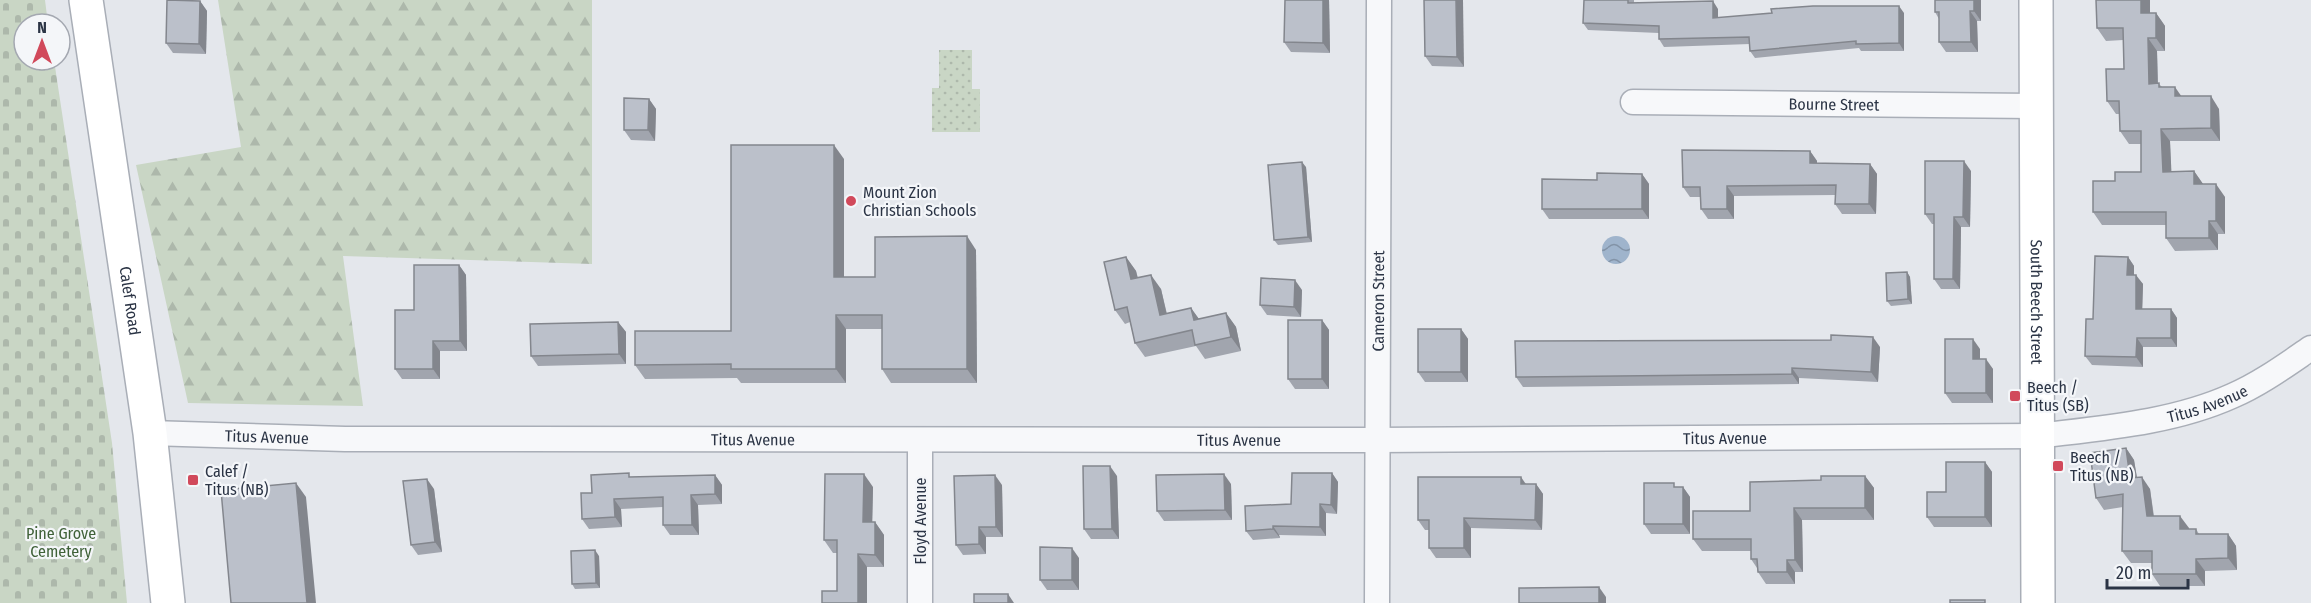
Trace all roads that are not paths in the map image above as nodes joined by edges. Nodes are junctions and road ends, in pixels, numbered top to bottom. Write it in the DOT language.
graph roads {
  1 [pos="86,0"];
  2 [pos="1379,0"];
  3 [pos="2036,0"];
  4 [pos="1633,102"];
  5 [pos="2035,106"];
  6 [pos="2311,348"];
  7 [pos="150,434"];
  8 [pos="2037,436"];
  9 [pos="920,440"];
  10 [pos="1377,440"];
  11 [pos="168,603"];
  12 [pos="920,603"];
  13 [pos="1377,603"];
  14 [pos="2038,603"];
  1 -- 7 [label="main road, Calef Road"];
  2 -- 10 [label="street, Cameron Street"];
  3 -- 5 [label="main road, South Beech Street"];
  4 -- 5 [label="street, Bourne Street"];
  5 -- 8 [label="main road, South Beech Street"];
  6 -- 8 [label="street, Titus Avenue"];
  7 -- 9 [label="street, Titus Avenue"];
  7 -- 11 [label="main road, Calef Road"];
  8 -- 10 [label="street, Titus Avenue"];
  8 -- 14 [label="main road, South Beech Street"];
  9 -- 10 [label="street, Titus Avenue"];
  9 -- 12 [label="street, Floyd Avenue"];
  10 -- 13 [label="street, Cameron Street"];
}
